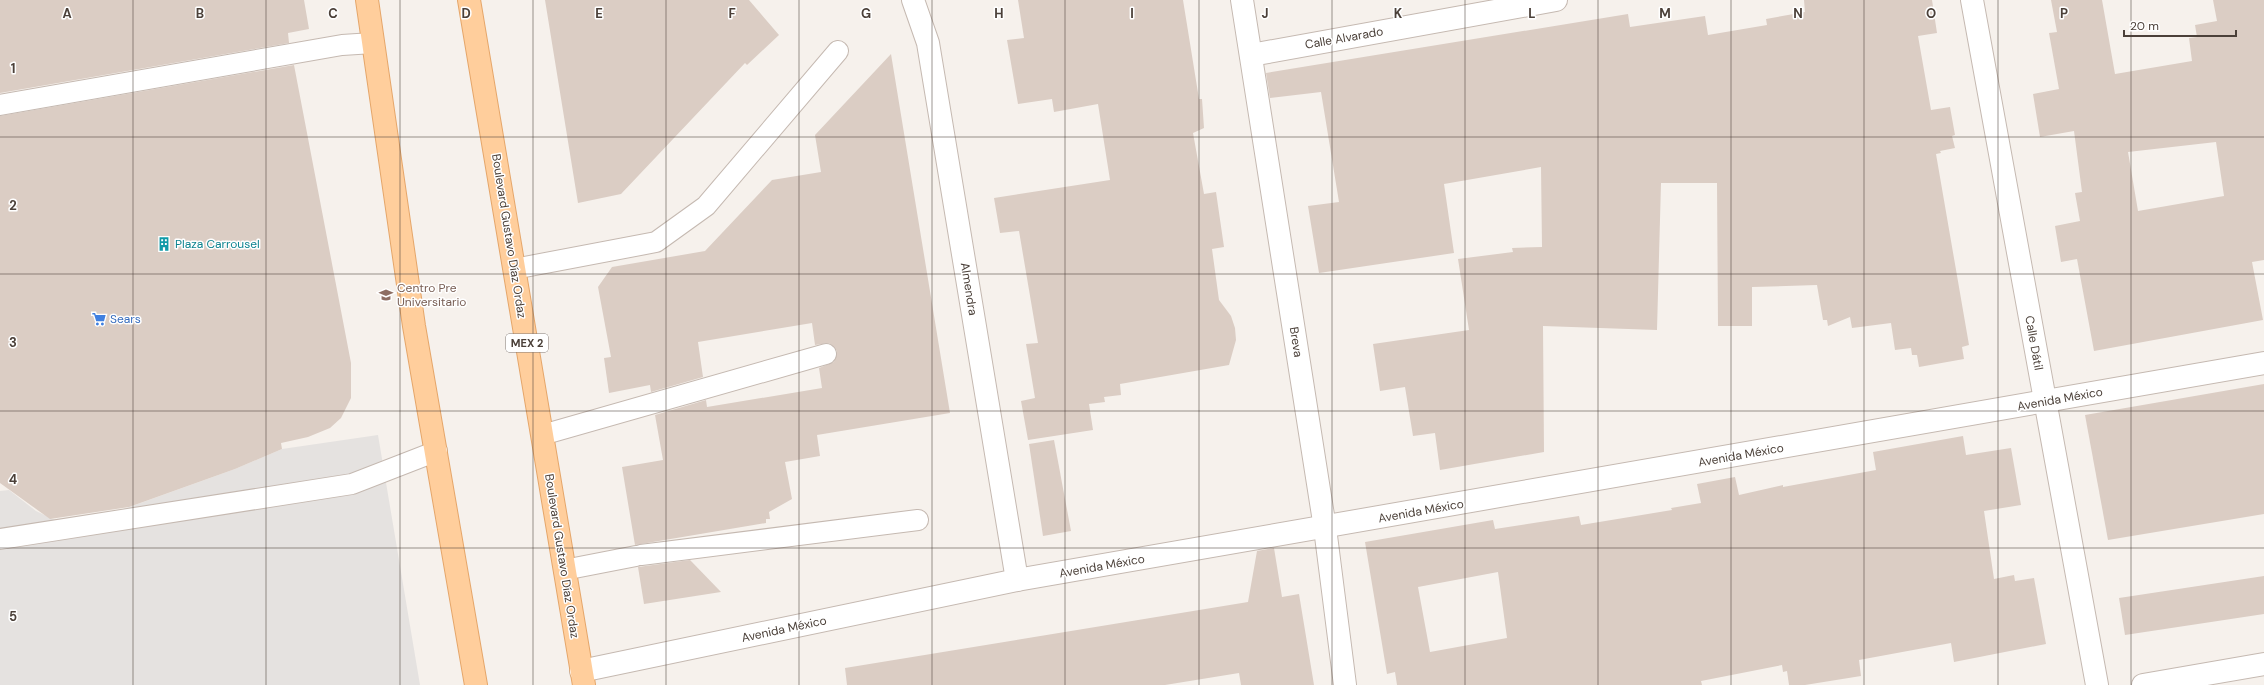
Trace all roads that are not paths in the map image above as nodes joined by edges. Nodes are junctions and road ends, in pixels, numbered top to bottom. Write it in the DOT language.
graph roads {
  1 [pos="367,0"];
  2 [pos="469,0"];
  3 [pos="913,0"];
  4 [pos="1242,0"];
  5 [pos="1556,0"];
  6 [pos="1972,0"];
  7 [pos="373,43"];
  8 [pos="838,52"];
  9 [pos="1251,55"];
  10 [pos="0,105"];
  11 [pos="514,270"];
  12 [pos="826,354"];
  13 [pos="2264,364"];
  14 [pos="2044,402"];
  15 [pos="542,435"];
  16 [pos="436,451"];
  17 [pos="918,520"];
  18 [pos="1325,528"];
  19 [pos="0,539"];
  20 [pos="564,570"];
  21 [pos="1017,580"];
  22 [pos="2264,664"];
  23 [pos="583,678"];
  24 [pos="476,685"];
  25 [pos="1346,685"];
  26 [pos="2097,685"];
  27 [pos="2143,685"];
  1 -- 7 [label="main road"];
  2 -- 11 [label="main road, Boulevard Gustavo Díaz Ordaz / MEX 2"];
  3 -- 21 [label="street, Almendra"];
  4 -- 9 [label="street, Breva"];
  5 -- 9 [label="street, Calle Alvarado"];
  6 -- 14 [label="street, Calle Dátil"];
  7 -- 10 [label="lane"];
  7 -- 16 [label="main road"];
  8 -- 11 [label="lane"];
  9 -- 18 [label="street, Breva"];
  11 -- 15 [label="main road, Boulevard Gustavo Díaz Ordaz / MEX 2"];
  12 -- 15 [label="lane"];
  13 -- 14 [label="street, Avenida México"];
  14 -- 18 [label="street, Avenida México"];
  14 -- 26 [label="street, Calle Dátil"];
  15 -- 20 [label="main road, Boulevard Gustavo Díaz Ordaz / MEX 2"];
  16 -- 19 [label="lane"];
  16 -- 24 [label="main road"];
  17 -- 20 [label="lane"];
  18 -- 21 [label="street, Avenida México"];
  18 -- 25 [label="street, Breva"];
  20 -- 23 [label="main road, Boulevard Gustavo Díaz Ordaz / MEX 2"];
  21 -- 23 [label="street, Avenida México"];
  22 -- 27 [label="street"];
}
